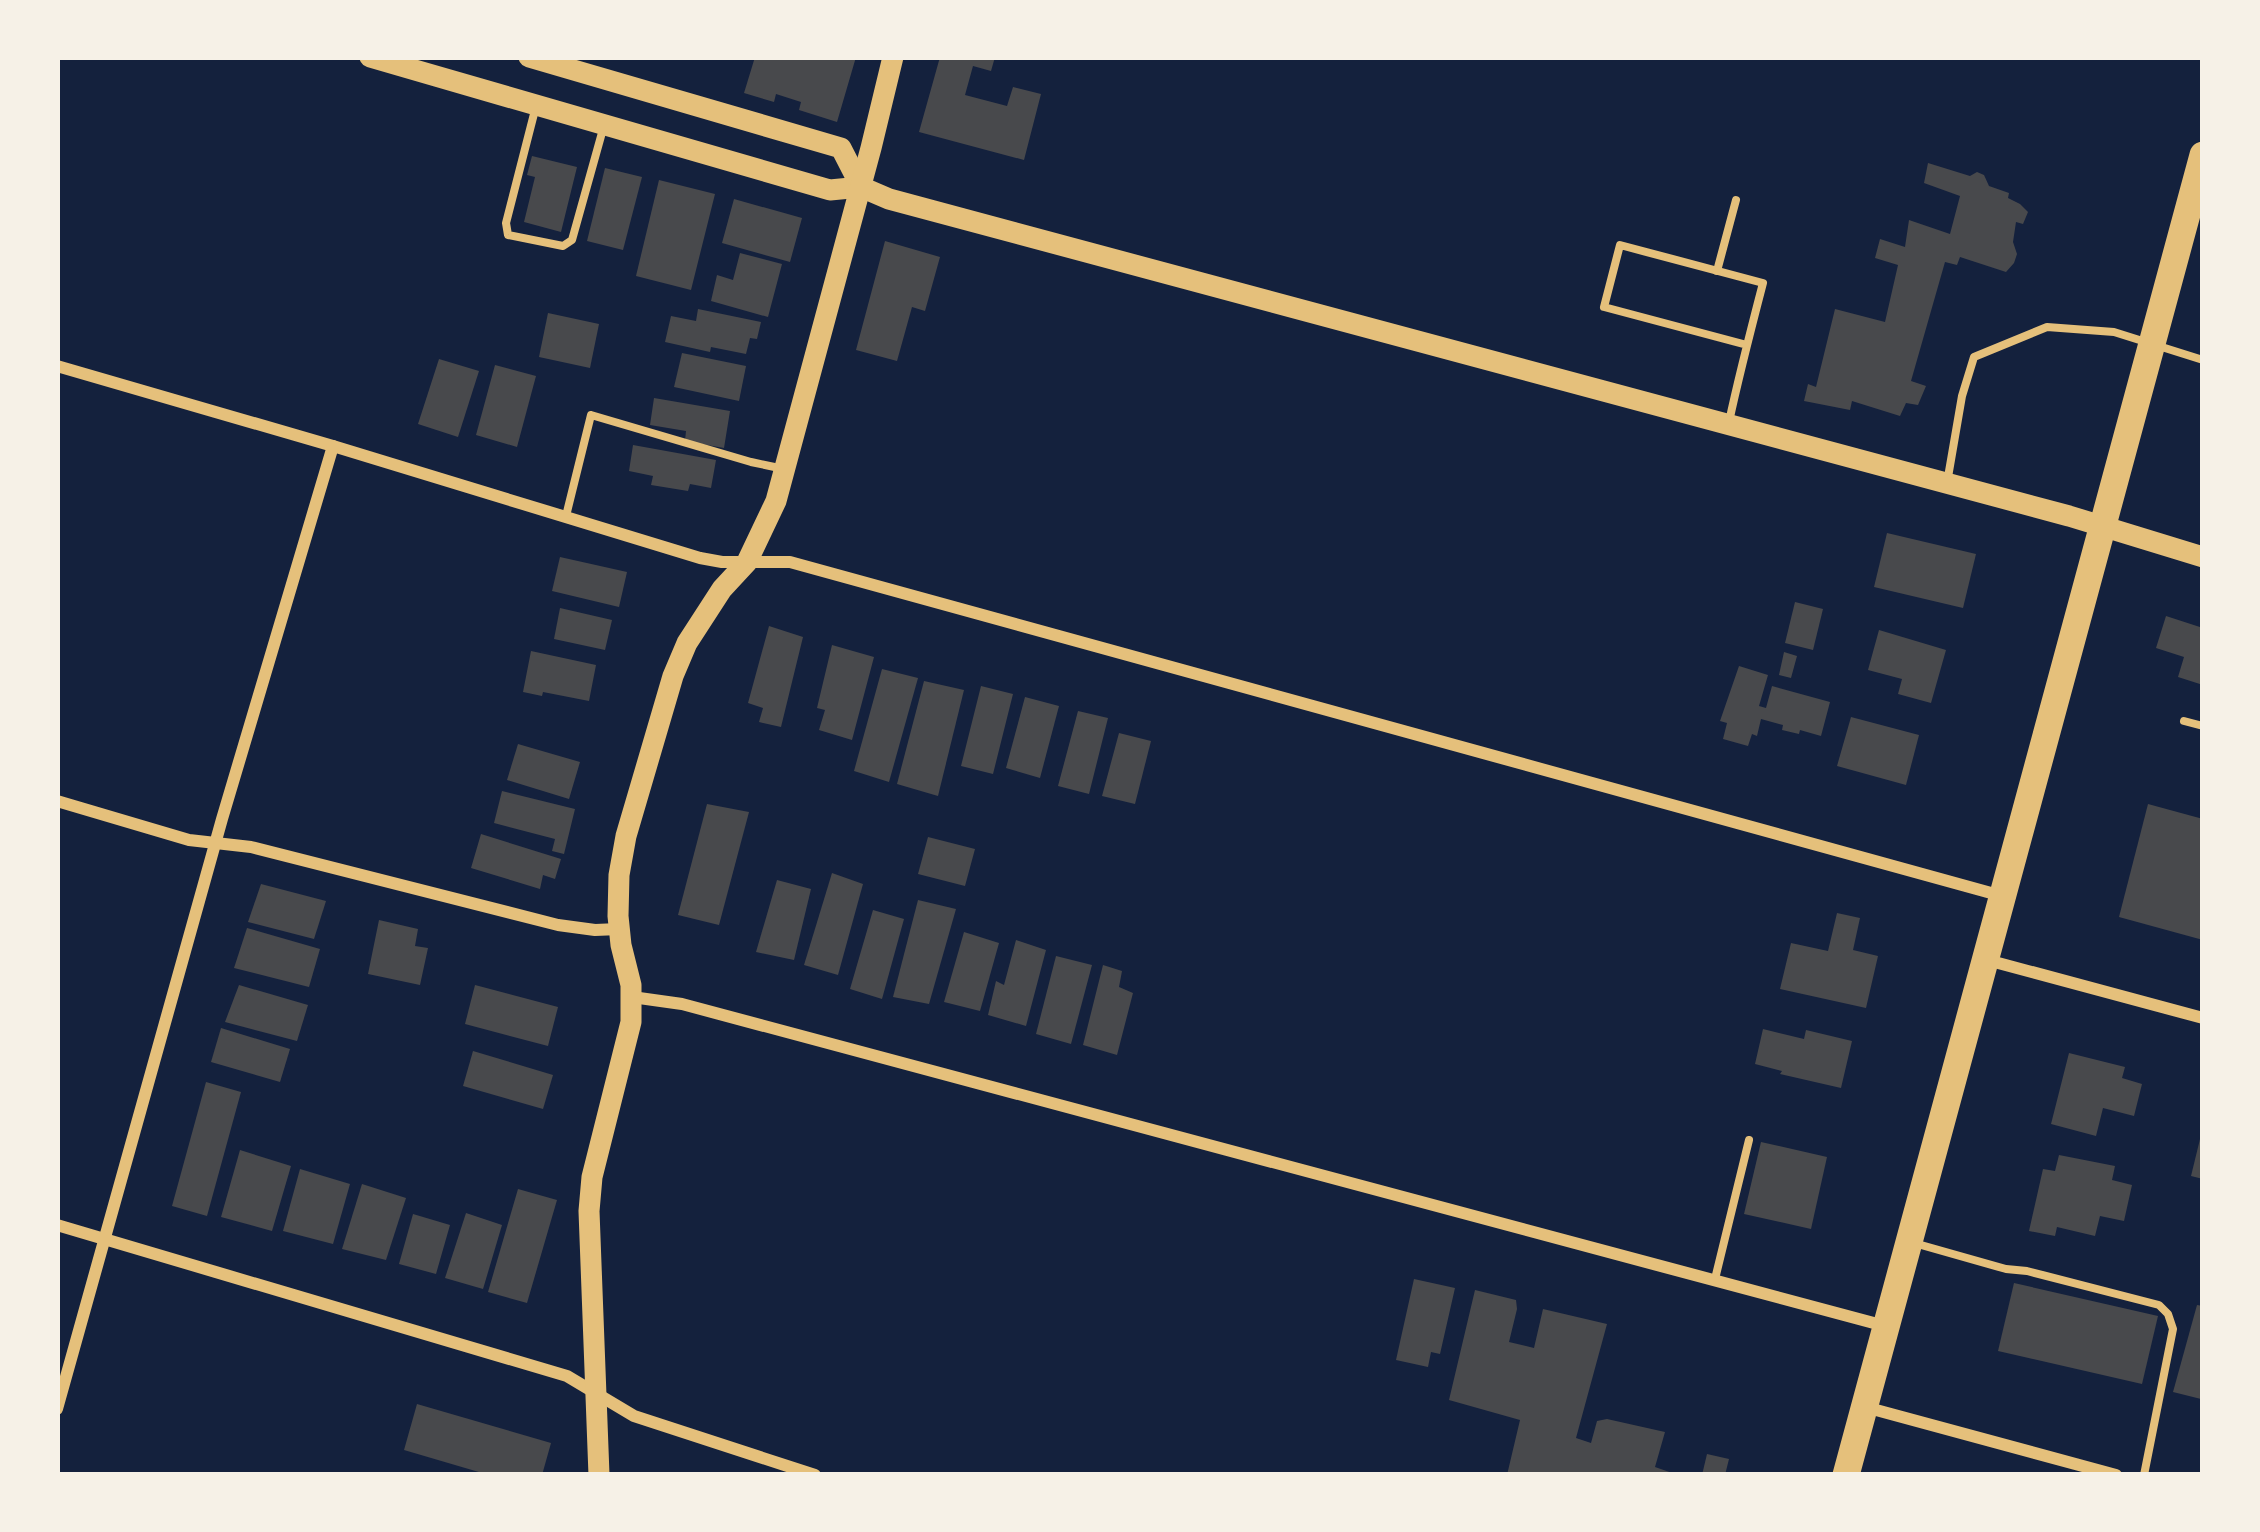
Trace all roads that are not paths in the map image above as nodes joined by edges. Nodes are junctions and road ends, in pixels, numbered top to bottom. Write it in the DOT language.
graph roads {
  1 [pos="370,57"];
  2 [pos="529,57"];
  3 [pos="893,57"];
  4 [pos="536,105"];
  5 [pos="604,124"];
  6 [pos="2203,155"];
  7 [pos="861,187"];
  8 [pos="1736,200"];
  9 [pos="1717,271"];
  10 [pos="1747,345"];
  11 [pos="2151,345"];
  12 [pos="2203,360"];
  13 [pos="57,366"];
  14 [pos="1728,424"];
  15 [pos="333,446"];
  16 [pos="785,469"];
  17 [pos="1947,484"];
  18 [pos="566,516"];
  19 [pos="2102,527"];
  20 [pos="2203,557"];
  21 [pos="747,562"];
  22 [pos="2184,721"];
  23 [pos="2203,726"];
  24 [pos="57,801"];
  25 [pos="215,843"];
  26 [pos="2002,896"];
  27 [pos="619,928"];
  28 [pos="1985,959"];
  29 [pos="632,997"];
  30 [pos="2203,1018"];
  31 [pos="1749,1140"];
  32 [pos="57,1225"];
  33 [pos="104,1238"];
  34 [pos="1909,1242"];
  35 [pos="1715,1279"];
  36 [pos="1886,1326"];
  37 [pos="595,1393"];
  38 [pos="1864,1407"];
  39 [pos="57,1409"];
  40 [pos="599,1475"];
  41 [pos="815,1475"];
  42 [pos="1846,1475"];
  43 [pos="2116,1475"];
  44 [pos="2144,1475"];
  1 -- 4 [label="street"];
  2 -- 7 [label="street"];
  3 -- 7 [label="street"];
  4 -- 5 [label="street"];
  4 -- 5 [label="lane"];
  5 -- 7 [label="street"];
  6 -- 11 [label="main road"];
  7 -- 14 [label="street"];
  7 -- 16 [label="street"];
  8 -- 9 [label="lane"];
  9 -- 10 [label="lane"];
  9 -- 10 [label="lane"];
  10 -- 14 [label="lane"];
  11 -- 12 [label="lane"];
  11 -- 17 [label="lane"];
  11 -- 19 [label="main road"];
  13 -- 15 [label="street"];
  14 -- 17 [label="street"];
  15 -- 18 [label="street"];
  15 -- 25 [label="street"];
  16 -- 18 [label="lane"];
  16 -- 21 [label="street"];
  17 -- 19 [label="street"];
  18 -- 21 [label="street"];
  19 -- 20 [label="street"];
  19 -- 26 [label="main road"];
  21 -- 26 [label="street"];
  21 -- 27 [label="street"];
  22 -- 23 [label="lane"];
  24 -- 25 [label="street"];
  25 -- 27 [label="street"];
  25 -- 33 [label="street"];
  26 -- 28 [label="main road"];
  27 -- 29 [label="street"];
  28 -- 30 [label="street"];
  28 -- 34 [label="main road"];
  29 -- 35 [label="street"];
  29 -- 37 [label="street"];
  31 -- 35 [label="lane"];
  32 -- 33 [label="street"];
  33 -- 37 [label="street"];
  33 -- 39 [label="street"];
  34 -- 36 [label="main road"];
  34 -- 44 [label="lane"];
  35 -- 36 [label="street"];
  36 -- 38 [label="main road"];
  37 -- 40 [label="street"];
  37 -- 41 [label="street"];
  38 -- 42 [label="main road"];
  38 -- 43 [label="street"];
}
